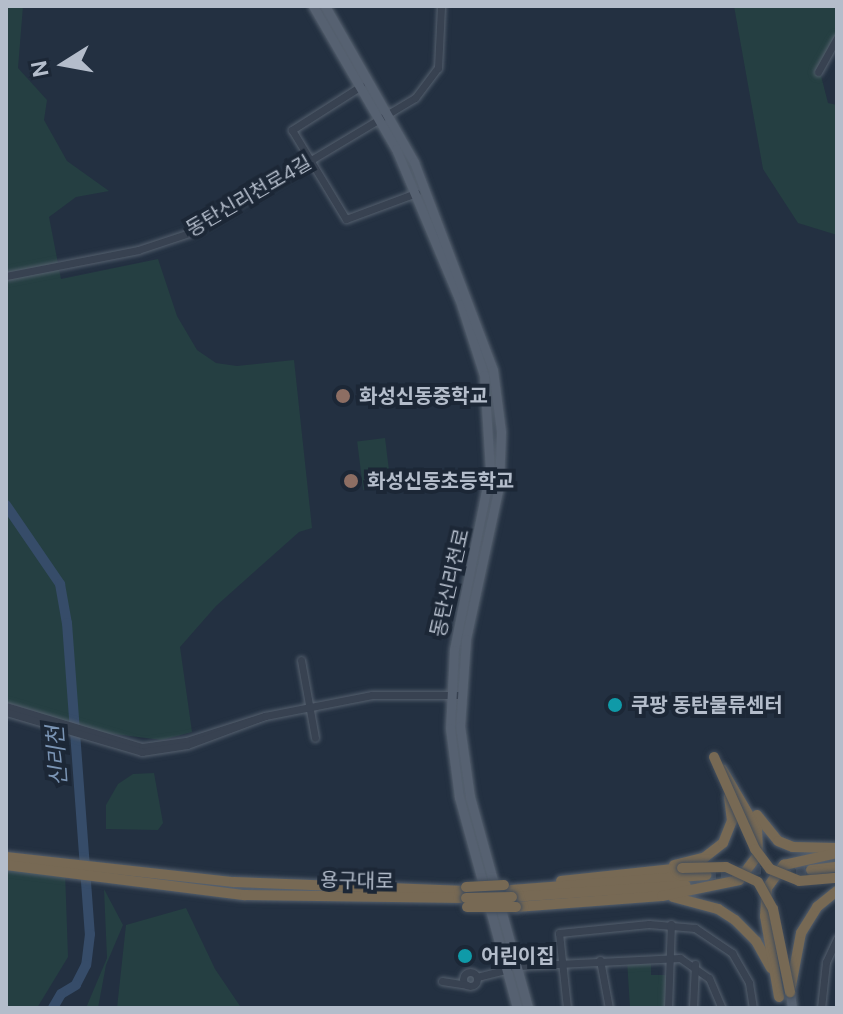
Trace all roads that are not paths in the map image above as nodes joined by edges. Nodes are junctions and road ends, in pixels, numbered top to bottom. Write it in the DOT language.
graph roads {
  1 [pos="313,6"];
  2 [pos="325,6"];
  3 [pos="441,6"];
  4 [pos="837,38"];
  5 [pos="818,72"];
  6 [pos="362,86"];
  7 [pos="385,116"];
  8 [pos="310,161"];
  9 [pos="416,193"];
  10 [pos="6,276"];
  11 [pos="301,660"];
  12 [pos="455,695"];
  13 [pos="311,705"];
  14 [pos="6,706"];
  15 [pos="6,712"];
  16 [pos="18,714"];
  17 [pos="315,738"];
  18 [pos="714,757"];
  19 [pos="837,850"];
  20 [pos="6,857"];
  21 [pos="837,860"];
  22 [pos="6,865"];
  23 [pos="837,867"];
  24 [pos="647,872"];
  25 [pos="153,878"];
  26 [pos="837,878"];
  27 [pos="707,879"];
  28 [pos="837,891"];
  29 [pos="435,895"];
  30 [pos="512,895"];
  31 [pos="466,896"];
  32 [pos="662,896"];
  33 [pos="671,924"];
  34 [pos="837,938"];
  35 [pos="670,956"];
  36 [pos="600,960"];
  37 [pos="560,963"];
  38 [pos="695,964"];
  39 [pos="512,968"];
  40 [pos="442,981"];
  41 [pos="790,992"];
  42 [pos="780,1003"];
  43 [pos="517,1008"];
  44 [pos="528,1008"];
  45 [pos="567,1008"];
  46 [pos="609,1008"];
  47 [pos="668,1008"];
  48 [pos="693,1008"];
  49 [pos="722,1008"];
  50 [pos="753,1008"];
  51 [pos="792,1008"];
  52 [pos="821,1008"];
  1 -- 6 [label="main road, 동탄신리천로"];
  2 -- 7 [label="main road, 동탄신리천로"];
  3 -- 7 [label="street, 동탄신리천로4길"];
  4 -- 5 [label="street"];
  6 -- 7 [label="main road, 동탄신리천로"];
  6 -- 8 [label="street"];
  7 -- 8 [label="street, 동탄신리천로4길"];
  7 -- 9 [label="main road, 동탄신리천로"];
  7 -- 12 [label="main road, 동탄신리천로"];
  8 -- 9 [label="street"];
  8 -- 10 [label="street, 동탄신리천로4길"];
  9 -- 12 [label="main road, 동탄신리천로"];
  11 -- 13 [label="street"];
  12 -- 13 [label="street"];
  12 -- 39 [label="main road, 동탄신리천로"];
  13 -- 16 [label="street"];
  13 -- 17 [label="street"];
  14 -- 16 [label="street"];
  15 -- 16 [label="street"];
  18 -- 19 [label="highway"];
  18 -- 24 [label="highway"];
  18 -- 26 [label="highway, bridge"];
  18 -- 32 [label="highway"];
  19 -- 42 [label="highway"];
  20 -- 25 [label="highway, 용구대로"];
  21 -- 23 [label="highway"];
  22 -- 25 [label="highway, 용구대로"];
  24 -- 30 [label="highway"];
  24 -- 41 [label="highway, bridge"];
  25 -- 29 [label="highway, 용구대로"];
  27 -- 30 [label="highway"];
  28 -- 41 [label="highway"];
  29 -- 31 [label="highway"];
  29 -- 31 [label="highway"];
  30 -- 31 [label="highway, bridge"];
  30 -- 31 [label="highway, bridge"];
  30 -- 32 [label="highway"];
  32 -- 42 [label="highway"];
  33 -- 35 [label="street"];
  33 -- 37 [label="street"];
  33 -- 50 [label="street"];
  34 -- 52 [label="street"];
  35 -- 36 [label="street"];
  35 -- 38 [label="street"];
  35 -- 47 [label="street"];
  36 -- 37 [label="street"];
  36 -- 46 [label="street"];
  37 -- 39 [label="street"];
  37 -- 45 [label="street"];
  38 -- 48 [label="street"];
  38 -- 49 [label="street"];
  39 -- 40 [label="street"];
  39 -- 43 [label="main road, 동탄신리천로"];
  39 -- 44 [label="main road, 동탄신리천로"];
  41 -- 51 [label="main road"];
}
